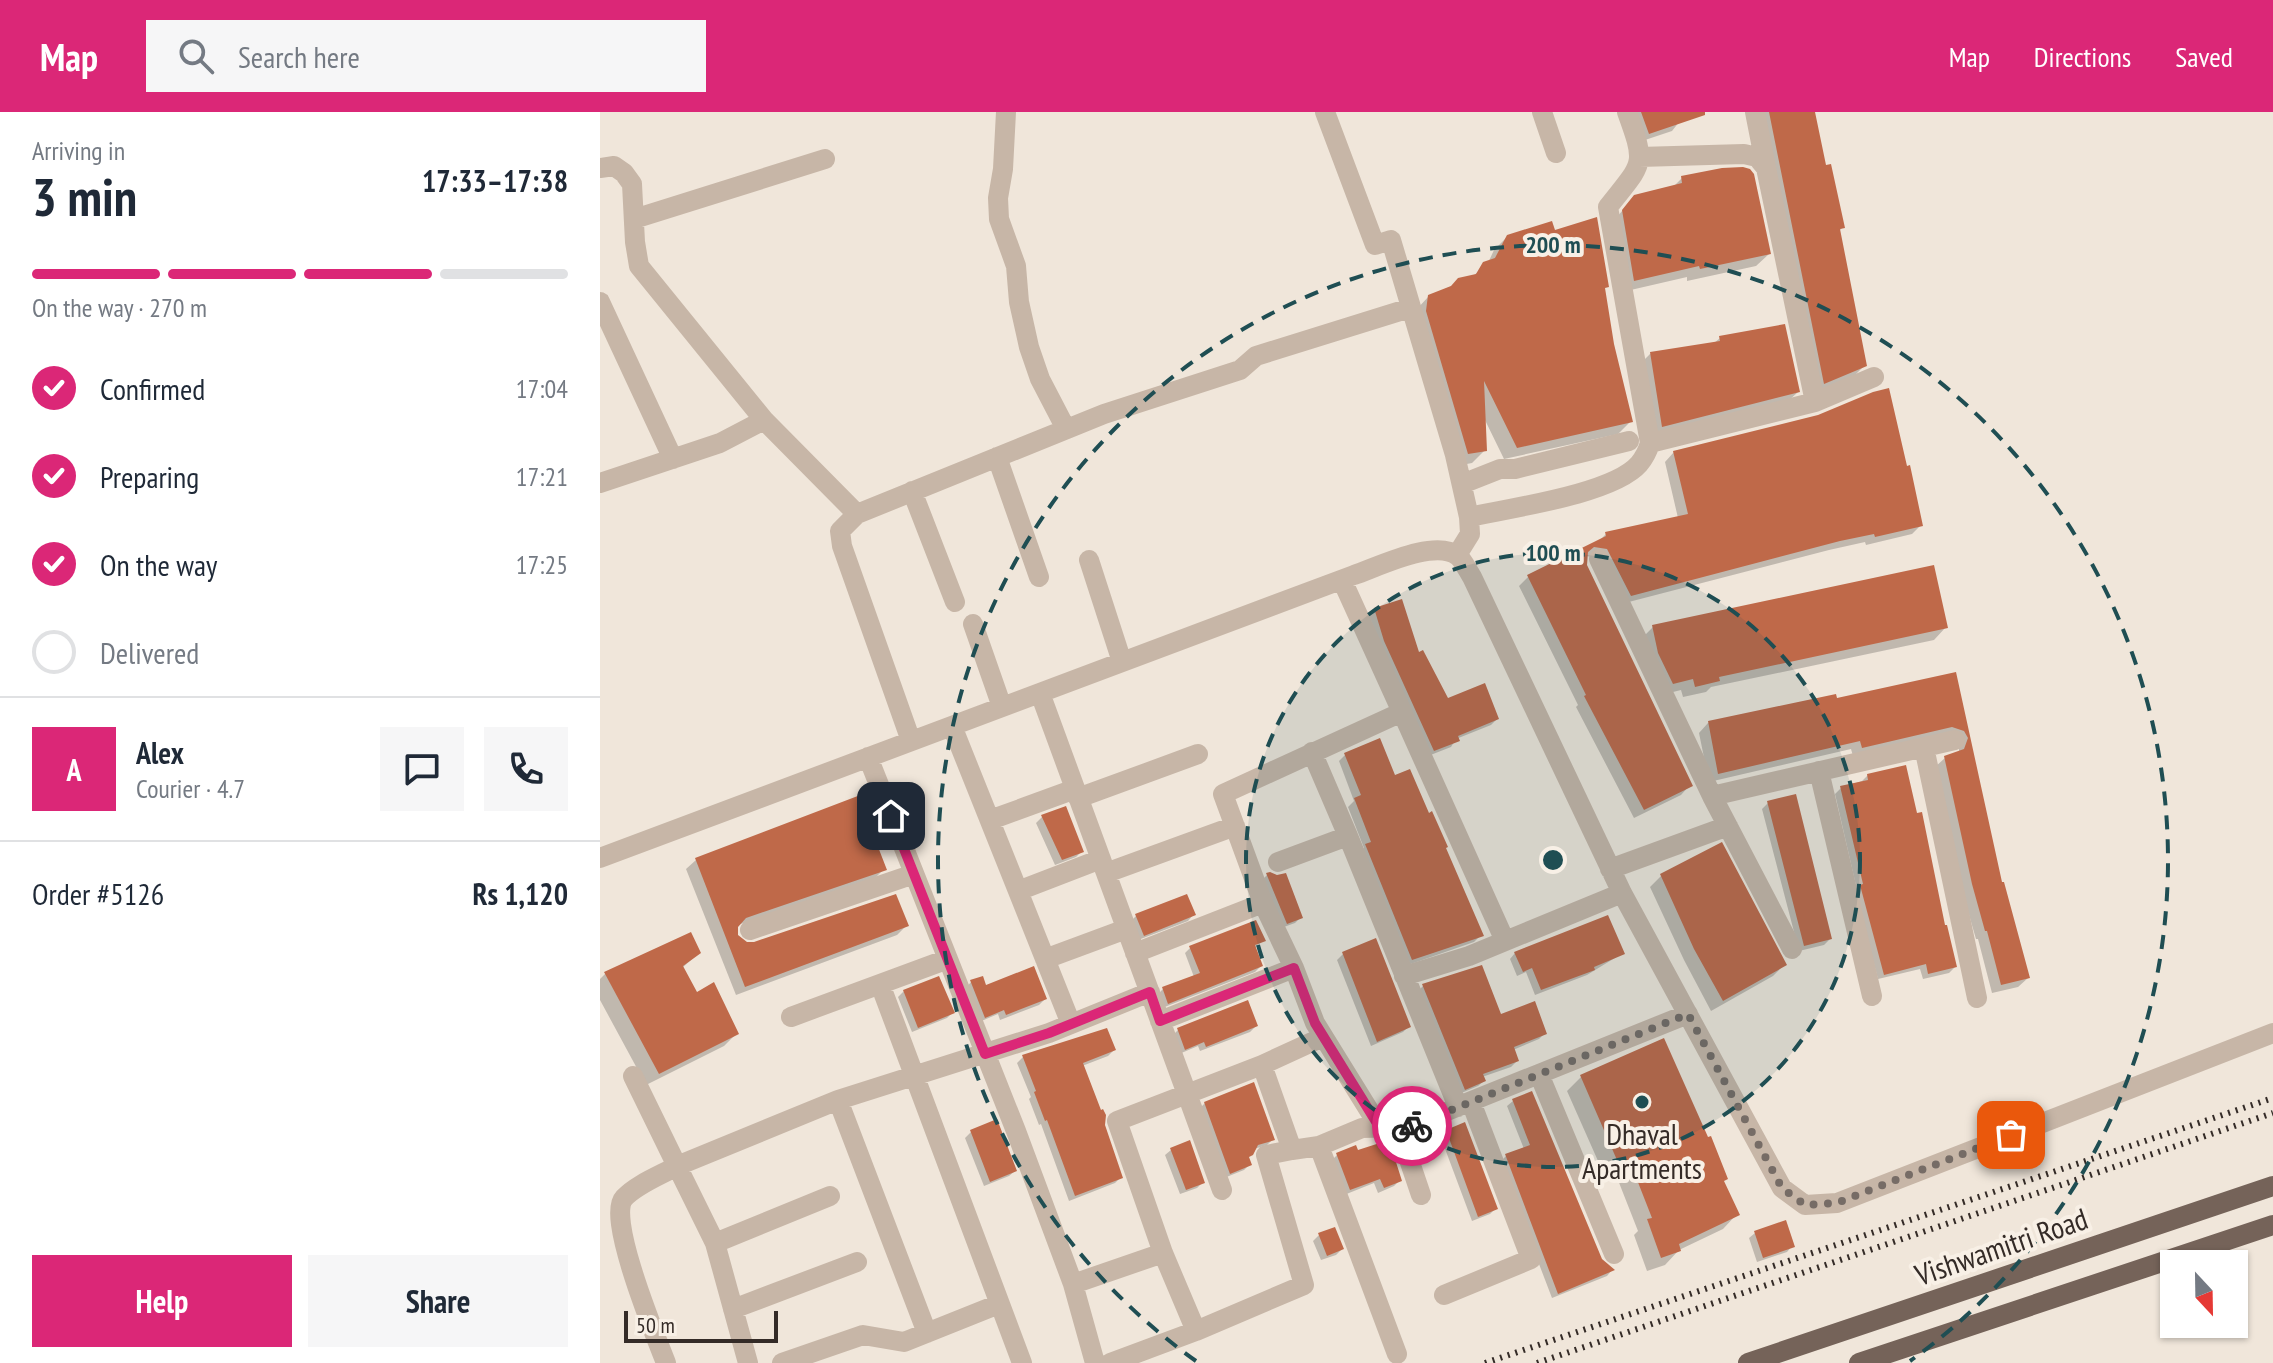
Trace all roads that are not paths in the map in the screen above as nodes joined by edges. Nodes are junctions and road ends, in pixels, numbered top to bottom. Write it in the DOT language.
graph roads {
  1 [pos="1006,112"];
  2 [pos="1325,112"];
  3 [pos="1542,112"];
  4 [pos="1627,112"];
  5 [pos="1755,112"];
  6 [pos="1556,153"];
  7 [pos="1639,157"];
  8 [pos="825,159"];
  9 [pos="600,168"];
  10 [pos="1766,168"];
  11 [pos="634,219"];
  12 [pos="600,302"];
  13 [pos="1410,308"];
  14 [pos="1874,377"];
  15 [pos="1815,402"];
  16 [pos="764,420"];
  17 [pos="1066,429"];
  18 [pos="1629,441"];
  19 [pos="1650,443"];
  20 [pos="997,457"];
  21 [pos="673,459"];
  22 [pos="600,483"];
  23 [pos="1462,484"];
  24 [pos="912,491"];
  25 [pos="857,514"];
  26 [pos="1469,517"];
  27 [pos="1457,555"];
  28 [pos="1599,559"];
  29 [pos="1089,560"];
  30 [pos="1039,577"];
  31 [pos="1342,580"];
  32 [pos="955,602"];
  33 [pos="973,624"];
  34 [pos="1122,662"];
  35 [pos="1040,693"];
  36 [pos="1002,707"];
  37 [pos="1402,712"];
  38 [pos="952,726"];
  39 [pos="1955,740"];
  40 [pos="911,741"];
  41 [pos="1924,747"];
  42 [pos="1312,752"];
  43 [pos="1198,754"];
  44 [pos="868,757"];
  45 [pos="1819,771"];
  46 [pos="1077,794"];
  47 [pos="1712,796"];
  48 [pos="990,820"];
  49 [pos="1235,826"];
  50 [pos="1728,826"];
  51 [pos="1348,836"];
  52 [pos="600,858"];
  53 [pos="1278,862"];
  54 [pos="1103,866"];
  55 [pos="1610,869"];
  56 [pos="914,874"];
  57 [pos="1018,891"];
  58 [pos="1622,893"];
  59 [pos="1263,903"];
  60 [pos="1126,929"];
  61 [pos="750,930"];
  62 [pos="1505,941"];
  63 [pos="1792,949"];
  64 [pos="1135,953"];
  65 [pos="948,959"];
  66 [pos="1045,959"];
  67 [pos="1294,968"];
  68 [pos="1404,976"];
  69 [pos="880,984"];
  70 [pos="1150,992"];
  71 [pos="1872,996"];
  72 [pos="1977,998"];
  73 [pos="1688,1014"];
  74 [pos="791,1017"];
  75 [pos="1160,1021"];
  76 [pos="1071,1024"];
  77 [pos="2273,1033"];
  78 [pos="1323,1037"];
  79 [pos="985,1054"];
  80 [pos="1262,1065"];
  81 [pos="1539,1074"];
  82 [pos="633,1076"];
  83 [pos="913,1077"];
  84 [pos="1187,1094"];
  85 [pos="838,1100"];
  86 [pos="1464,1104"];
  87 [pos="1389,1128"];
  88 [pos="1319,1146"];
  89 [pos="1292,1150"];
  90 [pos="677,1166"];
  91 [pos="2273,1186"];
  92 [pos="1222,1190"];
  93 [pos="1421,1195"];
  94 [pos="830,1196"];
  95 [pos="2273,1225"];
  96 [pos="715,1243"];
  97 [pos="1163,1253"];
  98 [pos="1614,1254"];
  99 [pos="857,1262"];
  100 [pos="1073,1284"];
  101 [pos="1444,1295"];
  102 [pos="999,1304"];
  103 [pos="733,1309"];
  104 [pos="1196,1331"];
  105 [pos="927,1333"];
  106 [pos="1397,1354"];
  107 [pos="666,1363"];
  108 [pos="748,1363"];
  109 [pos="782,1363"];
  110 [pos="1022,1363"];
  111 [pos="1095,1363"];
  112 [pos="1110,1363"];
  113 [pos="1748,1363"];
  114 [pos="1859,1363"];
  1 -- 17 [label="street"];
  2 -- 13 [label="street"];
  3 -- 6 [label="street"];
  4 -- 7 [label="street"];
  5 -- 10 [label="street"];
  7 -- 10 [label="street"];
  7 -- 19 [label="street"];
  8 -- 11 [label="street"];
  9 -- 11 [label="street"];
  10 -- 15 [label="street"];
  11 -- 16 [label="street"];
  12 -- 21 [label="street"];
  13 -- 17 [label="street"];
  13 -- 23 [label="street"];
  14 -- 15 [label="street"];
  15 -- 19 [label="street"];
  16 -- 21 [label="street"];
  16 -- 25 [label="street"];
  17 -- 20 [label="street"];
  18 -- 23 [label="street"];
  19 -- 26 [label="street"];
  20 -- 24 [label="street"];
  20 -- 30 [label="street"];
  21 -- 22 [label="street"];
  23 -- 26 [label="street"];
  24 -- 25 [label="street"];
  24 -- 32 [label="street"];
  25 -- 40 [label="street"];
  26 -- 27 [label="street"];
  27 -- 31 [label="street"];
  27 -- 55 [label="street"];
  28 -- 47 [label="street"];
  29 -- 34 [label="street"];
  31 -- 34 [label="street"];
  31 -- 37 [label="street"];
  33 -- 36 [label="street"];
  34 -- 35 [label="street"];
  35 -- 36 [label="street"];
  35 -- 46 [label="street"];
  36 -- 38 [label="street"];
  37 -- 42 [label="street"];
  37 -- 62 [label="street"];
  38 -- 40 [label="street"];
  38 -- 48 [label="street"];
  39 -- 41 [label="street"];
  40 -- 44 [label="street"];
  41 -- 45 [label="street"];
  41 -- 72 [label="street"];
  42 -- 49 [label="street"];
  42 -- 51 [label="street"];
  43 -- 46 [label="street"];
  44 -- 52 [label="street"];
  44 -- 56 [label="street"];
  45 -- 47 [label="street"];
  45 -- 71 [label="street"];
  46 -- 48 [label="street"];
  46 -- 54 [label="street"];
  47 -- 50 [label="street"];
  48 -- 57 [label="street"];
  49 -- 54 [label="street"];
  49 -- 59 [label="street"];
  50 -- 55 [label="street"];
  50 -- 63 [label="street"];
  51 -- 53 [label="street"];
  51 -- 68 [label="street"];
  54 -- 57 [label="street"];
  54 -- 60 [label="street"];
  55 -- 58 [label="street"];
  56 -- 61 [label="street"];
  56 -- 65 [label="street"];
  57 -- 66 [label="street"];
  58 -- 62 [label="street"];
  58 -- 73 [label="street"];
  59 -- 64 [label="street"];
  59 -- 67 [label="street"];
  60 -- 64 [label="street"];
  60 -- 66 [label="street"];
  62 -- 68 [label="street"];
  64 -- 70 [label="street"];
  65 -- 69 [label="street"];
  65 -- 79 [label="street"];
  66 -- 76 [label="street"];
  67 -- 75 [label="street"];
  67 -- 78 [label="street"];
  68 -- 86 [label="street"];
  69 -- 74 [label="street"];
  69 -- 83 [label="street"];
  70 -- 75 [label="street"];
  70 -- 76 [label="street"];
  73 -- 77 [label="street"];
  73 -- 81 [label="street"];
  75 -- 84 [label="street"];
  76 -- 79 [label="street"];
  78 -- 80 [label="street"];
  78 -- 87 [label="street"];
  79 -- 83 [label="street"];
  79 -- 100 [label="street"];
  80 -- 84 [label="street"];
  80 -- 89 [label="street"];
  81 -- 86 [label="street"];
  81 -- 98 [label="street"];
  82 -- 90 [label="street"];
  83 -- 85 [label="street"];
  83 -- 102 [label="street"];
  84 -- 92 [label="street"];
  84 -- 97 [label="street"];
  85 -- 90 [label="street"];
  85 -- 105 [label="street"];
  86 -- 87 [label="street"];
  86 -- 101 [label="street"];
  87 -- 88 [label="street"];
  87 -- 93 [label="street"];
  88 -- 89 [label="street"];
  88 -- 106 [label="street"];
  89 -- 104 [label="street"];
  90 -- 96 [label="street"];
  90 -- 107 [label="street"];
  91 -- 113 [label="main road, Vishwamitri Road"];
  94 -- 96 [label="street"];
  95 -- 114 [label="main road"];
  96 -- 103 [label="street"];
  97 -- 100 [label="street"];
  97 -- 104 [label="street"];
  99 -- 103 [label="street"];
  100 -- 111 [label="street"];
  102 -- 105 [label="street"];
  102 -- 110 [label="street"];
  103 -- 108 [label="street"];
  104 -- 112 [label="street"];
  105 -- 109 [label="street"];
}
